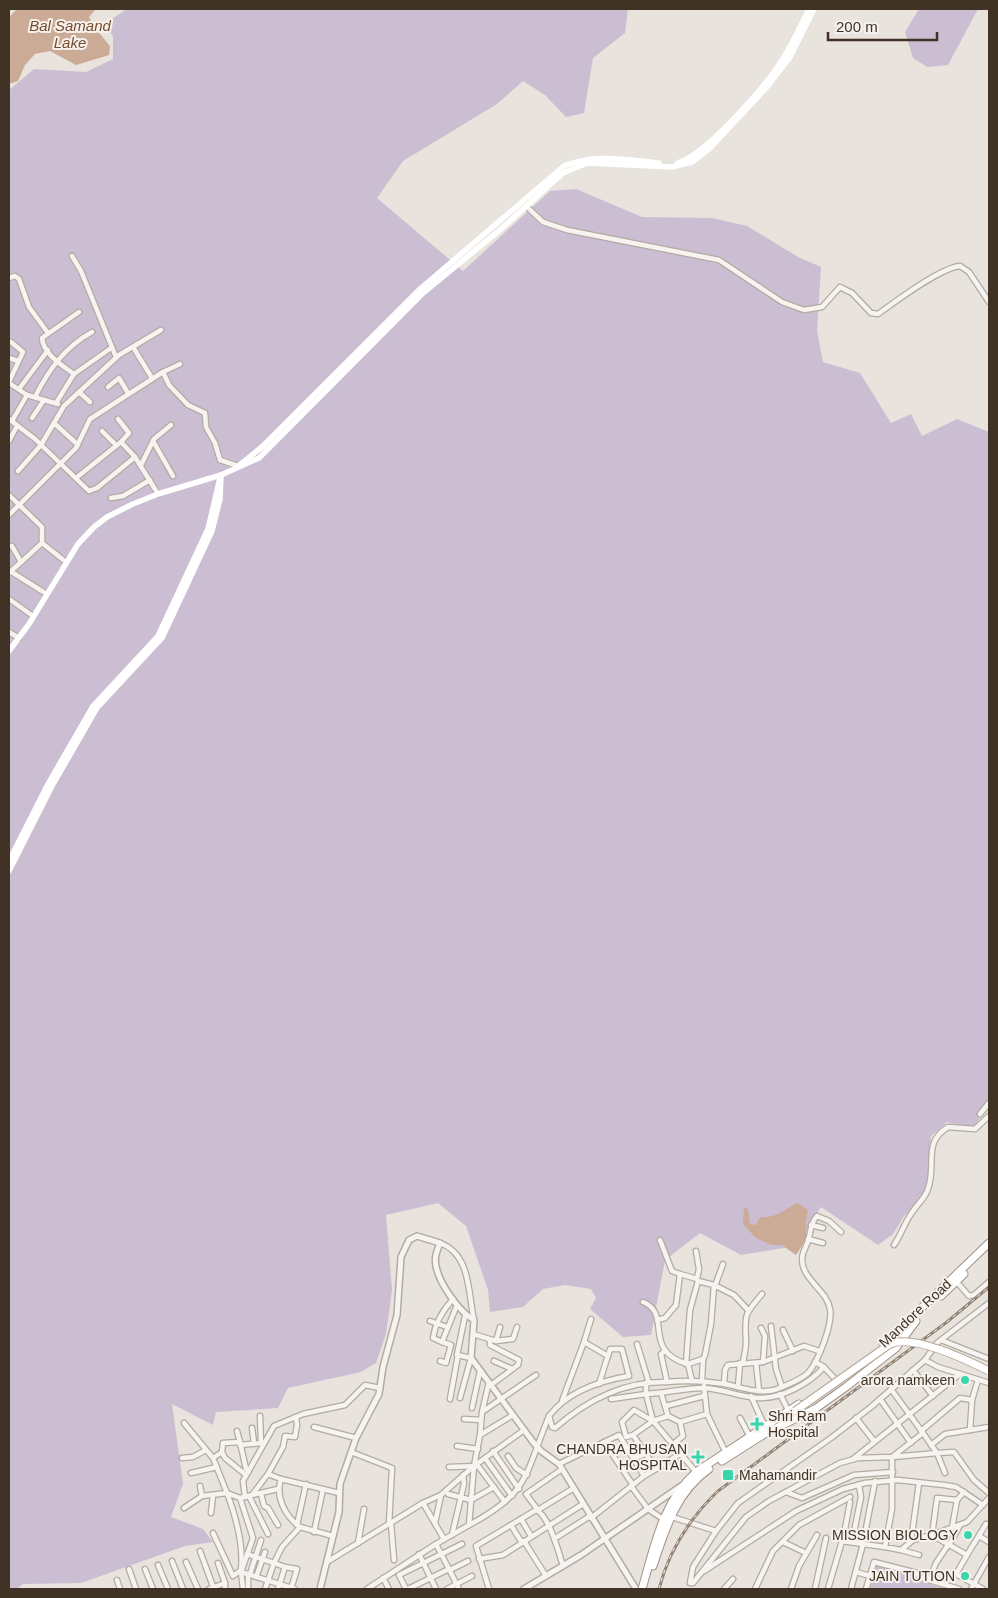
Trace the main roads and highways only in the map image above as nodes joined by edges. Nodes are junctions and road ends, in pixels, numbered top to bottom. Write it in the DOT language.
graph roads {
  1 [pos="809,9"];
  2 [pos="814,9"];
  3 [pos="691,160"];
  4 [pos="232,471"];
  5 [pos="221,475"];
  6 [pos="9,651"];
  7 [pos="9,861"];
  8 [pos="9,870"];
  9 [pos="989,1243"];
  10 [pos="989,1249"];
  11 [pos="989,1371"];
  12 [pos="989,1375"];
  13 [pos="794,1412"];
  14 [pos="667,1517"];
  15 [pos="642,1589"];
  16 [pos="647,1589"];
  1 -- 3 [label="main road"];
  2 -- 3 [label="main road"];
  3 -- 4 [label="main road"];
  3 -- 4 [label="main road"];
  4 -- 5 [label="main road"];
  5 -- 6 [label="main road"];
  5 -- 7 [label="main road"];
  5 -- 8 [label="main road"];
  9 -- 13 [label="main road, Mandore Road"];
  10 -- 14 [label="main road, Mandore Road"];
  11 -- 13 [label="main road, bridge"];
  12 -- 13 [label="main road"];
  13 -- 14 [label="main road, Mandore Road"];
  14 -- 15 [label="main road, Mandore Road"];
  14 -- 16 [label="main road, Mandore Road"];
}
